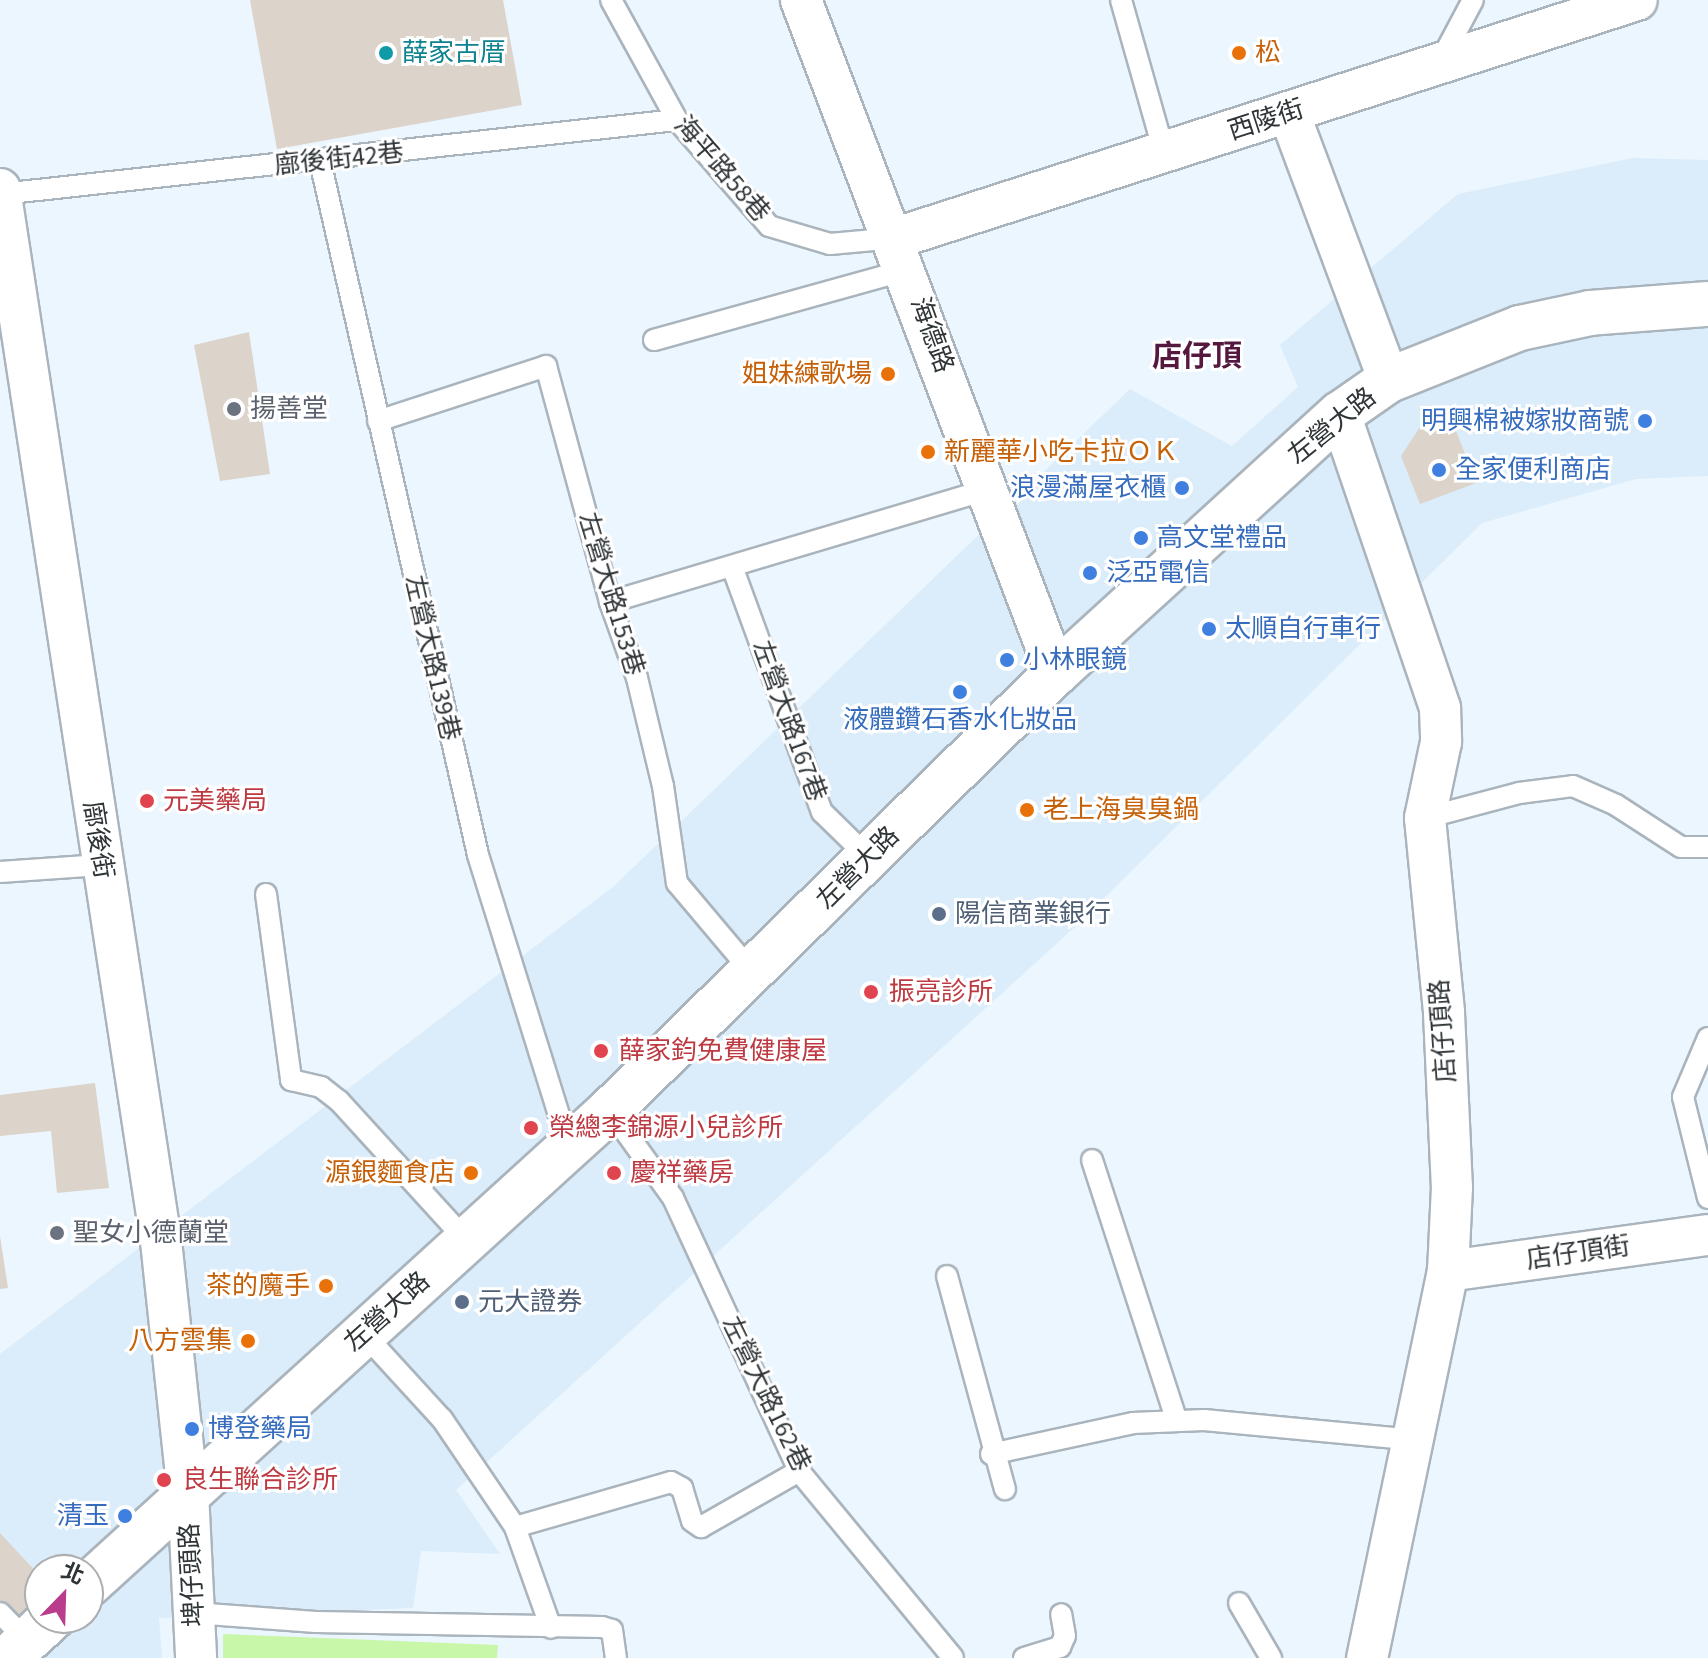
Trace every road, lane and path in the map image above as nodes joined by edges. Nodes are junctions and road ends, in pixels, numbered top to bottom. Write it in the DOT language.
graph roads {
  1 [pos="611,0"];
  2 [pos="801,0"];
  3 [pos="1121,0"];
  4 [pos="1473,0"];
  5 [pos="1637,0"];
  6 [pos="1439,65"];
  7 [pos="1289,113"];
  8 [pos="677,120"];
  9 [pos="1164,152"];
  10 [pos="320,161"];
  11 [pos="0,192"];
  12 [pos="902,254"];
  13 [pos="1708,304"];
  14 [pos="654,340"];
  15 [pos="1389,380"];
  16 [pos="1340,414"];
  17 [pos="378,421"];
  18 [pos="988,489"];
  19 [pos="733,569"];
  20 [pos="610,602"];
  21 [pos="1056,673"];
  22 [pos="1425,818"];
  23 [pos="1708,849"];
  24 [pos="869,858"];
  25 [pos="101,865"];
  26 [pos="0,872"];
  27 [pos="266,894"];
  28 [pos="752,972"];
  29 [pos="1708,1038"];
  30 [pos="610,1110"];
  31 [pos="569,1148"];
  32 [pos="1092,1160"];
  33 [pos="1708,1198"];
  34 [pos="1708,1235"];
  35 [pos="466,1240"];
  36 [pos="1448,1271"];
  37 [pos="947,1276"];
  38 [pos="364,1334"];
  39 [pos="1177,1421"];
  40 [pos="1417,1440"];
  41 [pos="991,1454"];
  42 [pos="799,1471"];
  43 [pos="1005,1489"];
  44 [pos="188,1492"];
  45 [pos="515,1527"];
  46 [pos="104,1570"];
  47 [pos="1239,1603"];
  48 [pos="194,1613"];
  49 [pos="1061,1614"];
  50 [pos="551,1628"];
  51 [pos="196,1658"];
  52 [pos="616,1658"];
  53 [pos="953,1658"];
  54 [pos="1024,1658"];
  55 [pos="1271,1658"];
  56 [pos="1367,1658"];
  1 -- 8 [label="lane, 海平路58巷"];
  2 -- 12 [label="street, 海德路"];
  3 -- 9 [label="lane"];
  4 -- 6 [label="lane"];
  5 -- 6 [label="street, 西陵街"];
  6 -- 7 [label="street, 西陵街"];
  7 -- 9 [label="street, 西陵街"];
  7 -- 15 [label="street"];
  8 -- 10 [label="lane, 廍後街42巷"];
  8 -- 12 [label="lane, 海平路58巷"];
  9 -- 12 [label="street, 西陵街"];
  10 -- 11 [label="lane, 廍後街42巷"];
  10 -- 17 [label="lane, 左營大路139巷"];
  11 -- 25 [label="street, 廍後街"];
  12 -- 14 [label="lane"];
  12 -- 18 [label="street, 海德路"];
  13 -- 15 [label="street, 左營大路"];
  15 -- 16 [label="street, 左營大路"];
  16 -- 21 [label="street, 左營大路"];
  16 -- 22 [label="street, 店仔頂路"];
  17 -- 20 [label="lane, 左營大路153巷"];
  17 -- 31 [label="lane, 左營大路139巷"];
  18 -- 19 [label="lane"];
  18 -- 21 [label="street, 海德路"];
  19 -- 20 [label="lane"];
  19 -- 24 [label="lane, 左營大路167巷"];
  20 -- 28 [label="lane, 左營大路153巷"];
  21 -- 24 [label="street, 左營大路"];
  22 -- 23 [label="lane"];
  22 -- 36 [label="street, 店仔頂路"];
  24 -- 28 [label="street, 左營大路"];
  25 -- 26 [label="lane"];
  25 -- 44 [label="street, 廍後街"];
  27 -- 35 [label="lane"];
  28 -- 30 [label="street, 左營大路"];
  29 -- 33 [label="lane"];
  30 -- 31 [label="street, 左營大路"];
  30 -- 42 [label="lane, 左營大路162巷"];
  31 -- 35 [label="street, 左營大路"];
  32 -- 39 [label="lane"];
  34 -- 36 [label="street, 店仔頂街"];
  35 -- 38 [label="street, 左營大路"];
  36 -- 40 [label="street, 店仔頂路"];
  37 -- 41 [label="lane"];
  38 -- 44 [label="street, 左營大路"];
  38 -- 45 [label="lane"];
  39 -- 40 [label="lane"];
  39 -- 41 [label="lane"];
  40 -- 56 [label="street, 店仔頂路"];
  41 -- 43 [label="lane"];
  42 -- 45 [label="lane"];
  42 -- 53 [label="lane, 左營大路162巷"];
  44 -- 46 [label="street, 左營大路"];
  44 -- 48 [label="street, 埤仔頭路"];
  45 -- 50 [label="lane"];
  47 -- 55 [label="lane"];
  48 -- 50 [label="lane"];
  48 -- 51 [label="street, 埤仔頭路"];
  49 -- 54 [label="lane"];
  50 -- 52 [label="lane"];
}
